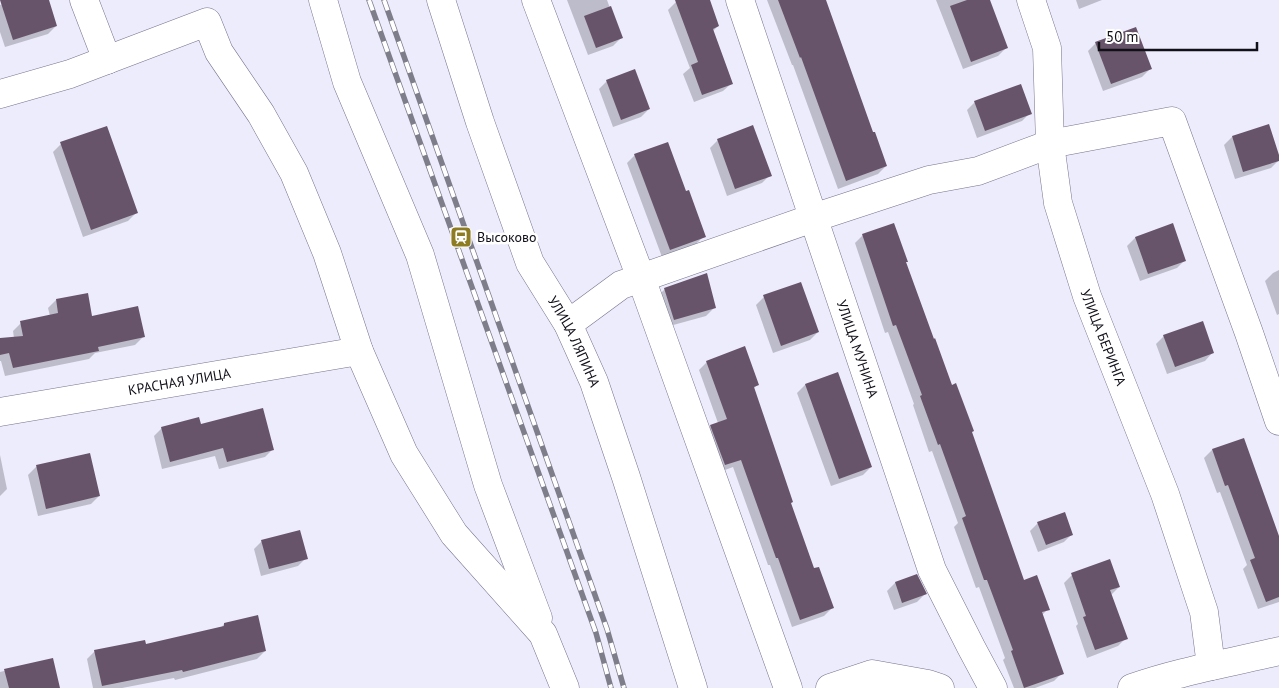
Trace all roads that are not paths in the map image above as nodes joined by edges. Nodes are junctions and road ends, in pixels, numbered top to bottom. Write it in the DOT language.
graph roads {
  1 [pos="84,0"];
  2 [pos="323,0"];
  3 [pos="441,0"];
  4 [pos="536,0"];
  5 [pos="740,0"];
  6 [pos="1031,0"];
  7 [pos="107,60"];
  8 [pos="0,94"];
  9 [pos="1050,144"];
  10 [pos="814,218"];
  11 [pos="641,278"];
  12 [pos="568,324"];
  13 [pos="359,351"];
  14 [pos="0,412"];
  15 [pos="1279,421"];
  16 [pos="543,634"];
  17 [pos="1279,651"];
  18 [pos="1205,677"];
  19 [pos="565,688"];
  20 [pos="693,688"];
  21 [pos="788,688"];
  22 [pos="830,688"];
  23 [pos="940,688"];
  24 [pos="993,688"];
  25 [pos="1132,688"];
  1 -- 7 [label="street"];
  2 -- 16 [label="street"];
  3 -- 12 [label="street, УЛИЦА ЛЯПИНА"];
  4 -- 11 [label="street"];
  5 -- 10 [label="street, УЛИЦА МУНИНА"];
  6 -- 9 [label="street, УЛИЦА БЕРИНГА"];
  7 -- 8 [label="street"];
  7 -- 13 [label="street"];
  9 -- 10 [label="street"];
  9 -- 15 [label="street"];
  9 -- 18 [label="street, УЛИЦА БЕРИНГА"];
  10 -- 11 [label="street"];
  10 -- 24 [label="street, УЛИЦА МУНИНА"];
  11 -- 12 [label="street"];
  11 -- 21 [label="street"];
  12 -- 20 [label="street, УЛИЦА ЛЯПИНА"];
  13 -- 14 [label="street, КРАСНАЯ УЛИЦА"];
  13 -- 16 [label="street"];
  16 -- 19 [label="street"];
  17 -- 18 [label="street"];
  18 -- 25 [label="street"];
  22 -- 23 [label="street"];
}
